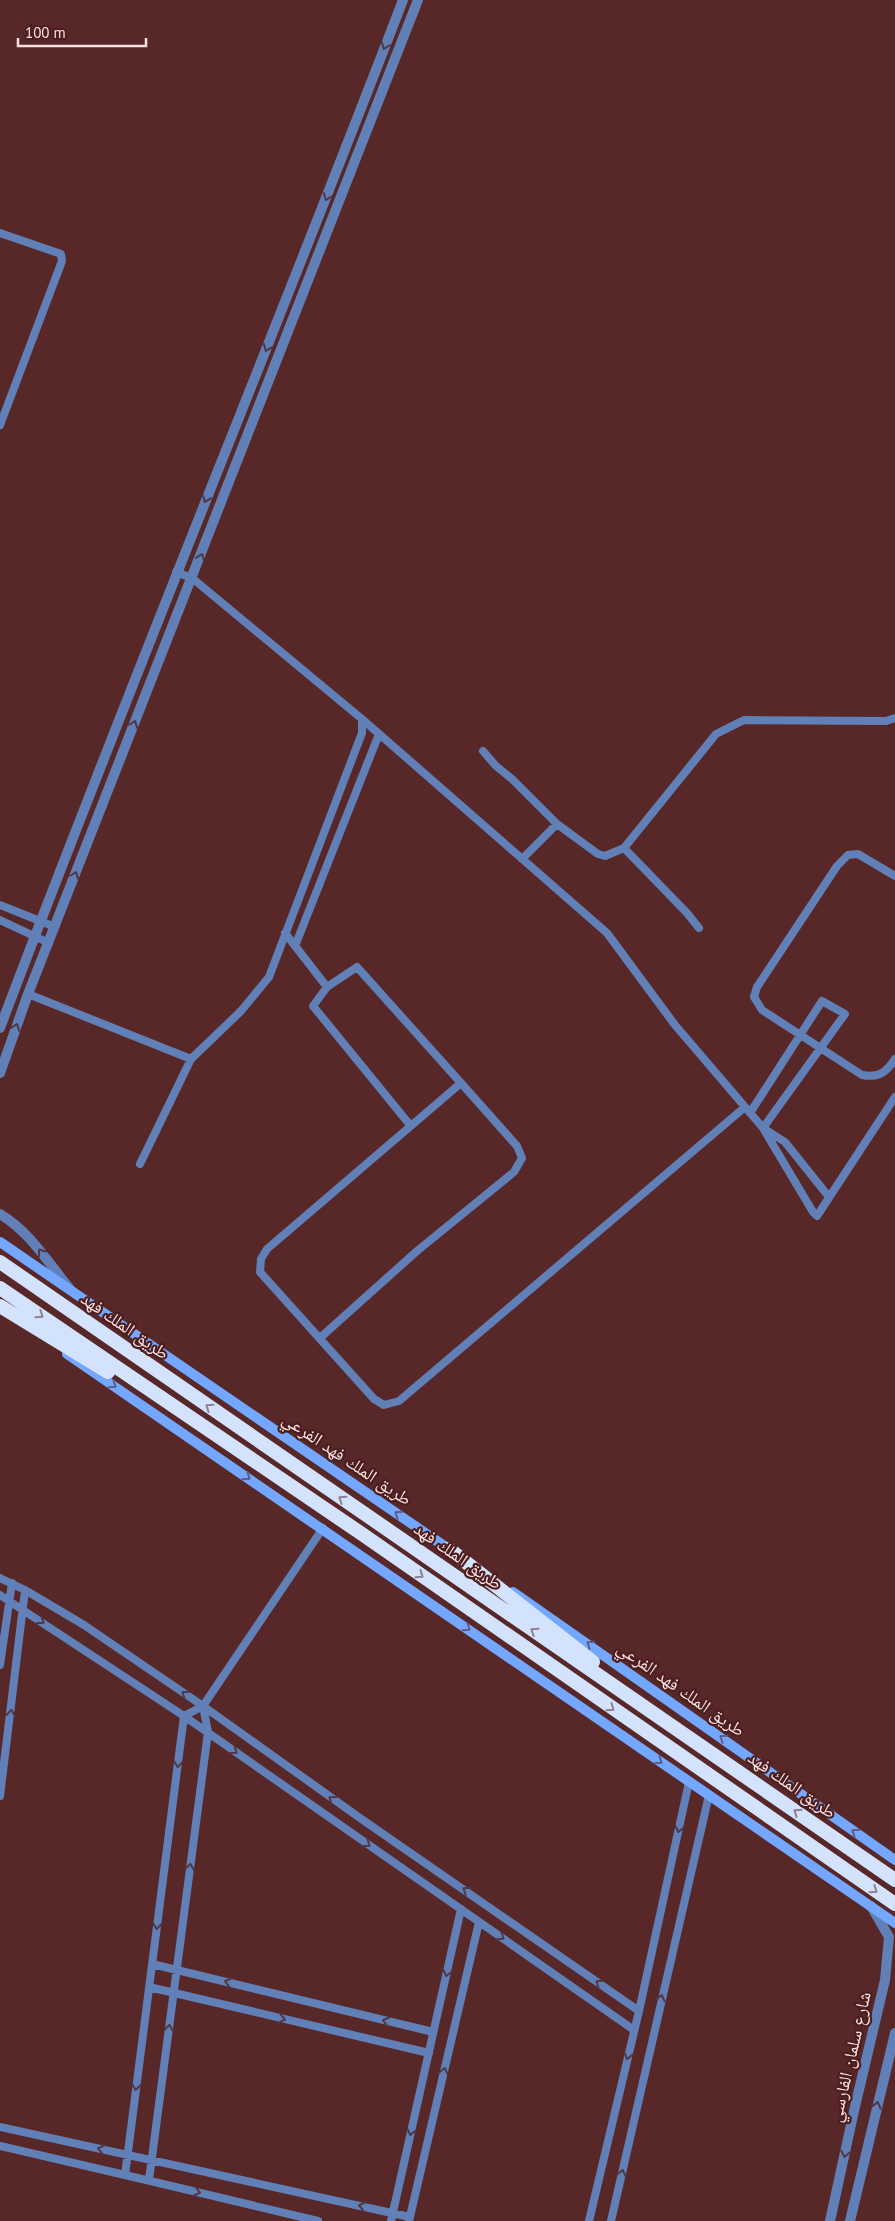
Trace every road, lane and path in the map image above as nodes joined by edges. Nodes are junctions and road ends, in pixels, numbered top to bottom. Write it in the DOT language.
graph roads {
  1 [pos="403,0"];
  2 [pos="418,0"];
  3 [pos="0,234"];
  4 [pos="0,425"];
  5 [pos="176,572"];
  6 [pos="192,578"];
  7 [pos="895,718"];
  8 [pos="362,719"];
  9 [pos="379,734"];
  10 [pos="483,751"];
  11 [pos="557,824"];
  12 [pos="624,848"];
  13 [pos="522,859"];
  14 [pos="895,876"];
  15 [pos="0,905"];
  16 [pos="0,920"];
  17 [pos="40,921"];
  18 [pos="55,927"];
  19 [pos="699,928"];
  20 [pos="285,933"];
  21 [pos="34,936"];
  22 [pos="49,942"];
  23 [pos="295,946"];
  24 [pos="327,987"];
  25 [pos="28,994"];
  26 [pos="0,1028"];
  27 [pos="800,1035"];
  28 [pos="820,1048"];
  29 [pos="191,1059"];
  30 [pos="895,1059"];
  31 [pos="0,1073"];
  32 [pos="461,1083"];
  33 [pos="895,1097"];
  34 [pos="748,1110"];
  35 [pos="410,1125"];
  36 [pos="763,1128"];
  37 [pos="140,1164"];
  38 [pos="829,1198"];
  39 [pos="0,1214"];
  40 [pos="0,1242"];
  41 [pos="0,1262"];
  42 [pos="0,1288"];
  43 [pos="71,1290"];
  44 [pos="0,1307"];
  45 [pos="321,1337"];
  46 [pos="275,1475"];
  47 [pos="323,1528"];
  48 [pos="449,1549"];
  49 [pos="0,1578"];
  50 [pos="12,1583"];
  51 [pos="25,1590"];
  52 [pos="0,1595"];
  53 [pos="9,1600"];
  54 [pos="24,1609"];
  55 [pos="0,1665"];
  56 [pos="202,1706"];
  57 [pos="184,1716"];
  58 [pos="208,1732"];
  59 [pos="707,1749"];
  60 [pos="689,1782"];
  61 [pos="709,1795"];
  62 [pos="0,1796"];
  63 [pos="895,1860"];
  64 [pos="895,1880"];
  65 [pos="895,1904"];
  66 [pos="870,1905"];
  67 [pos="461,1909"];
  68 [pos="479,1922"];
  69 [pos="895,1923"];
  70 [pos="895,1963"];
  71 [pos="152,1964"];
  72 [pos="177,1970"];
  73 [pos="885,1980"];
  74 [pos="149,1987"];
  75 [pos="173,1993"];
  76 [pos="640,2011"];
  77 [pos="634,2030"];
  78 [pos="433,2032"];
  79 [pos="895,2033"];
  80 [pos="429,2053"];
  81 [pos="0,2127"];
  82 [pos="0,2146"];
  83 [pos="128,2155"];
  84 [pos="151,2160"];
  85 [pos="125,2174"];
  86 [pos="149,2180"];
  87 [pos="392,2217"];
  88 [pos="409,2219"];
  89 [pos="318,2221"];
  90 [pos="589,2221"];
  91 [pos="611,2221"];
  92 [pos="830,2221"];
  93 [pos="850,2221"];
  1 -- 5 [label="street, one-way"];
  6 -- 2 [label="street, one-way"];
  3 -- 4 [label="street"];
  5 -- 6 [label="street"];
  5 -- 17 [label="street"];
  6 -- 8 [label="street"];
  18 -- 6 [label="street, one-way"];
  7 -- 12 [label="street"];
  8 -- 9 [label="street"];
  8 -- 20 [label="street"];
  9 -- 13 [label="street"];
  9 -- 23 [label="street"];
  10 -- 11 [label="street"];
  11 -- 12 [label="street"];
  11 -- 13 [label="street"];
  12 -- 19 [label="street"];
  13 -- 34 [label="street"];
  14 -- 27 [label="street"];
  15 -- 17 [label="street"];
  16 -- 21 [label="street"];
  17 -- 18 [label="street"];
  17 -- 21 [label="street"];
  18 -- 22 [label="street"];
  20 -- 23 [label="street"];
  20 -- 29 [label="street"];
  21 -- 22 [label="street"];
  21 -- 26 [label="street"];
  22 -- 25 [label="street"];
  23 -- 24 [label="street"];
  24 -- 32 [label="street"];
  24 -- 35 [label="street"];
  25 -- 29 [label="street"];
  31 -- 25 [label="street, one-way"];
  27 -- 28 [label="street"];
  27 -- 28 [label="street"];
  27 -- 34 [label="street"];
  28 -- 30 [label="street"];
  28 -- 36 [label="street"];
  29 -- 37 [label="street"];
  32 -- 35 [label="street"];
  32 -- 45 [label="street"];
  33 -- 38 [label="street"];
  34 -- 36 [label="street"];
  34 -- 45 [label="street"];
  35 -- 45 [label="street"];
  36 -- 38 [label="street"];
  36 -- 38 [label="street"];
  43 -- 39 [label="street, one-way"];
  40 -- 43 [label="main road, طريق الملك فهد الفرعي"];
  59 -- 41 [label="highway, طريق الملك فهد, one-way"];
  42 -- 46 [label="highway, one-way"];
  48 -- 43 [label="main road, طريق الملك فهد الفرعي, one-way"];
  44 -- 46 [label="highway"];
  44 -- 47 [label="main road, one-way"];
  46 -- 65 [label="highway, one-way"];
  47 -- 56 [label="street"];
  47 -- 60 [label="main road, one-way"];
  48 -- 59 [label="highway"];
  63 -- 48 [label="main road, طريق الملك فهد الفرعي, one-way"];
  49 -- 50 [label="street"];
  50 -- 51 [label="street"];
  50 -- 53 [label="street"];
  51 -- 54 [label="street"];
  56 -- 51 [label="street, one-way"];
  52 -- 53 [label="street"];
  53 -- 54 [label="street"];
  53 -- 55 [label="street"];
  54 -- 57 [label="street, one-way"];
  62 -- 54 [label="street, one-way"];
  56 -- 57 [label="street"];
  56 -- 58 [label="street"];
  76 -- 56 [label="street, one-way"];
  57 -- 58 [label="street"];
  57 -- 71 [label="street, one-way"];
  58 -- 67 [label="street, one-way"];
  72 -- 58 [label="street, one-way"];
  64 -- 59 [label="highway, طريق الملك فهد, one-way"];
  60 -- 61 [label="main road"];
  60 -- 76 [label="street, one-way"];
  61 -- 66 [label="main road"];
  91 -- 61 [label="street, one-way"];
  66 -- 69 [label="main road"];
  66 -- 73 [label="street, شارع سلمان الفارسي"];
  67 -- 68 [label="street"];
  67 -- 78 [label="street, one-way"];
  68 -- 77 [label="street, one-way"];
  88 -- 68 [label="street, one-way"];
  70 -- 73 [label="street"];
  71 -- 72 [label="street"];
  71 -- 74 [label="street"];
  72 -- 75 [label="street"];
  78 -- 72 [label="street, one-way"];
  73 -- 92 [label="street, شارع سلمان الفارسي, one-way"];
  74 -- 75 [label="street"];
  74 -- 83 [label="street, one-way"];
  75 -- 80 [label="street, one-way"];
  84 -- 75 [label="street, one-way"];
  76 -- 77 [label="street"];
  77 -- 90 [label="street, one-way"];
  78 -- 80 [label="street"];
  93 -- 79 [label="street, شارع سلمان الفارسي, one-way"];
  80 -- 87 [label="street, one-way"];
  83 -- 81 [label="street, one-way"];
  82 -- 85 [label="street"];
  83 -- 84 [label="street"];
  83 -- 85 [label="street"];
  84 -- 86 [label="street"];
  87 -- 84 [label="street, one-way"];
  85 -- 86 [label="street"];
  86 -- 89 [label="street, one-way"];
  87 -- 88 [label="street"];
}
